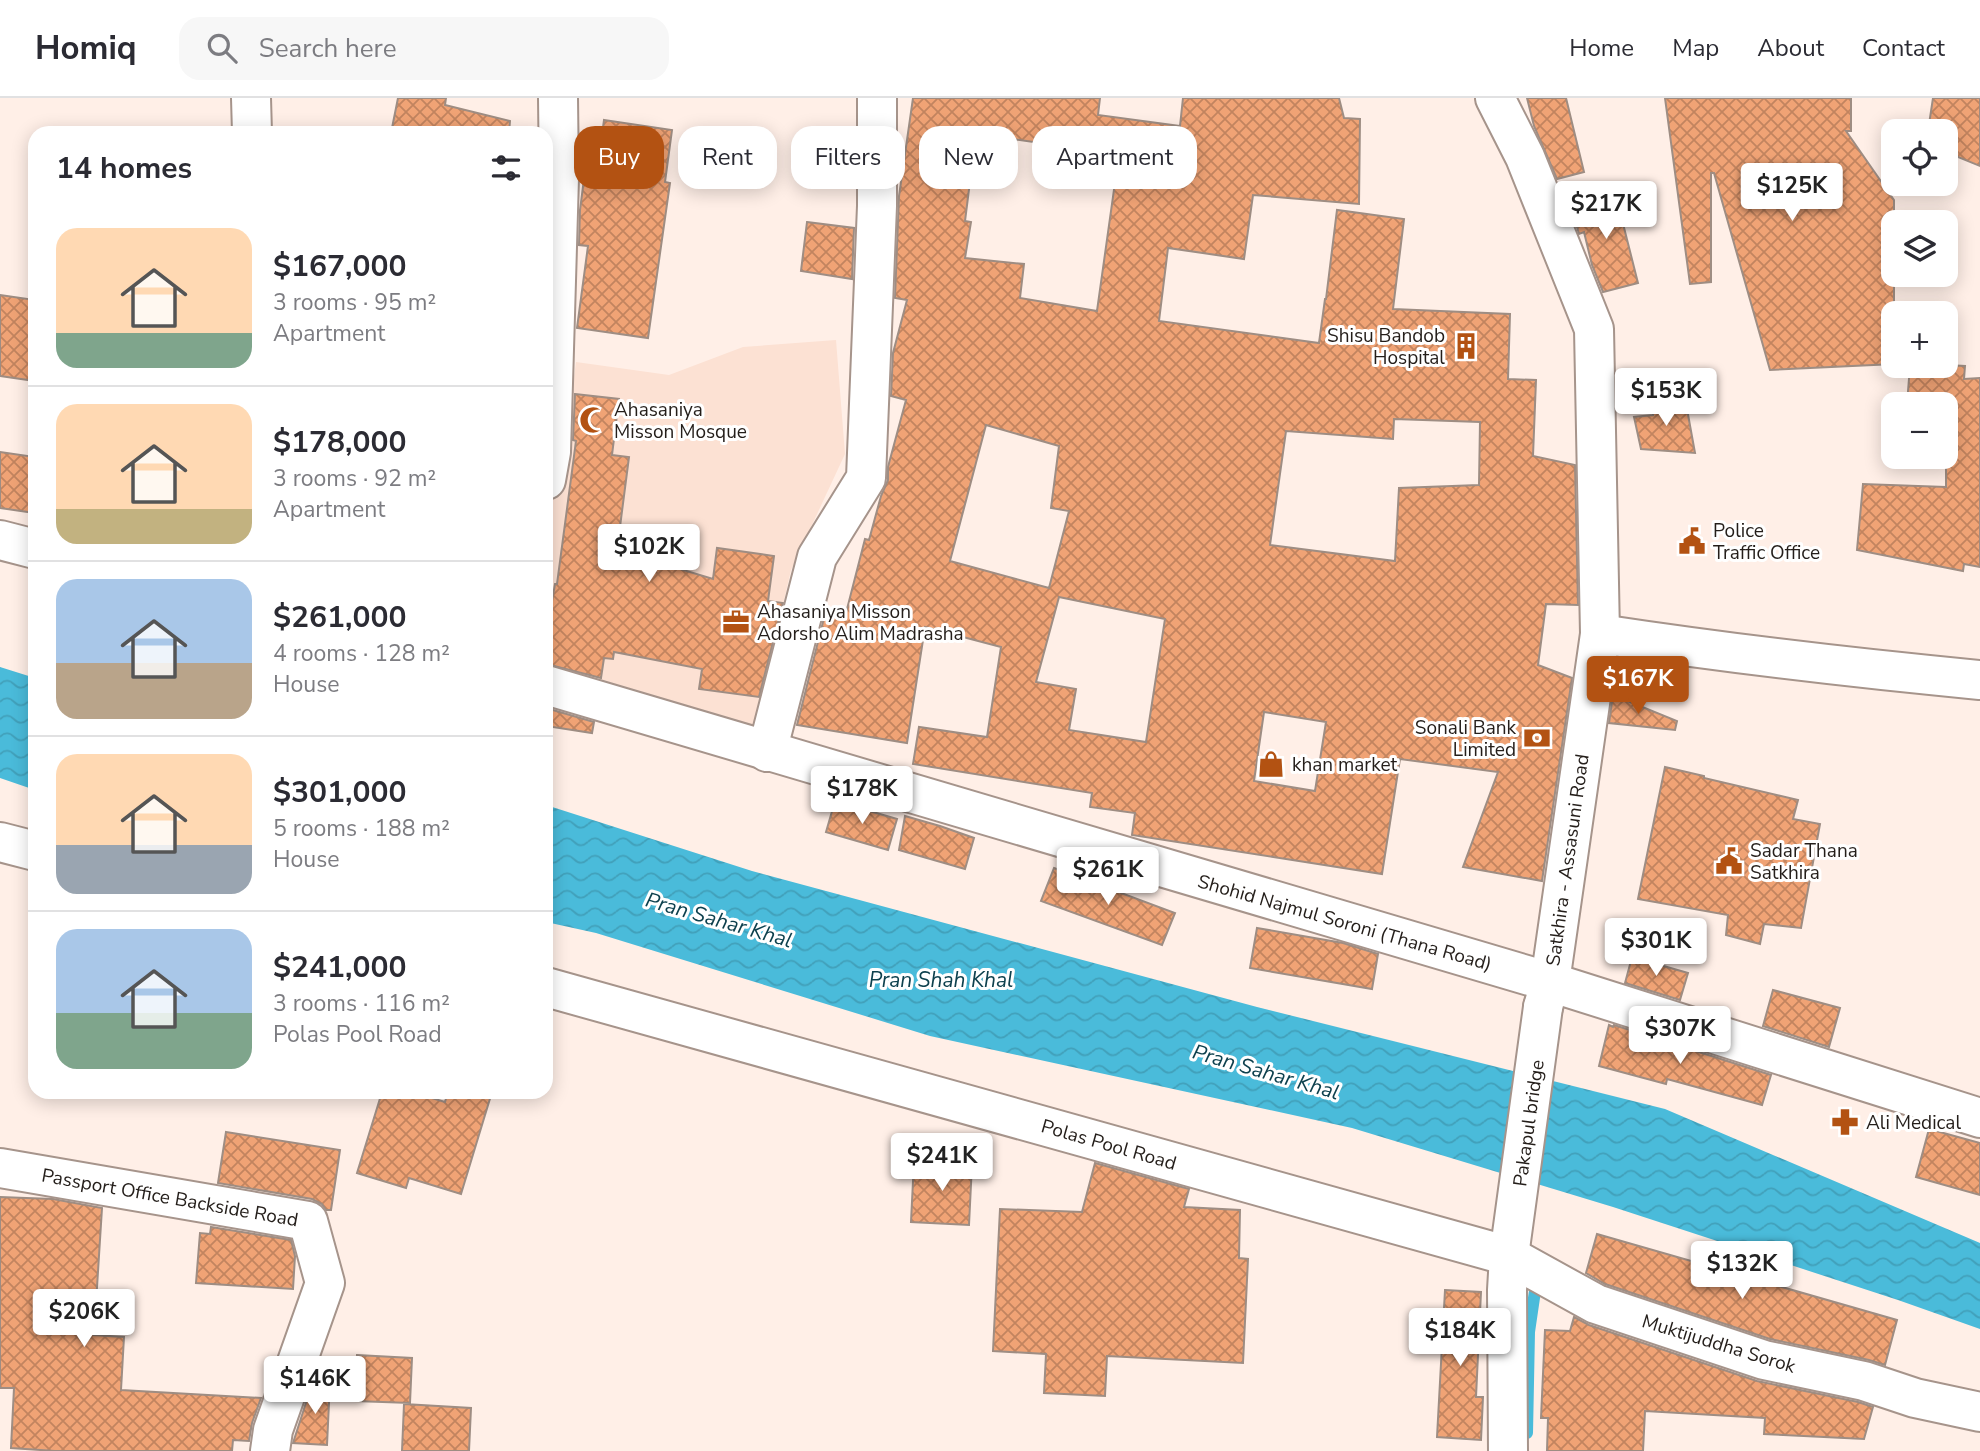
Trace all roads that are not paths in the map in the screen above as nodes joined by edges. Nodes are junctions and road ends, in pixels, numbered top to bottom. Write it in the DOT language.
graph roads {
  1 [pos="251,98"];
  2 [pos="558,98"];
  3 [pos="877,98"];
  4 [pos="1495,98"];
  5 [pos="252,126"];
  6 [pos="553,384"];
  7 [pos="0,540"];
  8 [pos="28,547"];
  9 [pos="1600,634"];
  10 [pos="1980,680"];
  11 [pos="553,687"];
  12 [pos="767,752"];
  13 [pos="0,842"];
  14 [pos="28,849"];
  15 [pos="553,989"];
  16 [pos="1546,995"];
  17 [pos="1980,1118"];
  18 [pos="0,1168"];
  19 [pos="1511,1247"];
  20 [pos="1980,1412"];
  21 [pos="270,1451"];
  22 [pos="1508,1451"];
  1 -- 5 [label="street"];
  2 -- 6 [label="street"];
  3 -- 12 [label="street"];
  4 -- 9 [label="street, Satkhira - Assasuni Road"];
  7 -- 8 [label="street"];
  9 -- 10 [label="street"];
  9 -- 16 [label="street, Satkhira - Assasuni Road"];
  11 -- 12 [label="street, Shohid Najmul Soroni (Thana Road)"];
  12 -- 16 [label="street, Shohid Najmul Soroni (Thana Road)"];
  13 -- 14 [label="street"];
  15 -- 19 [label="street, Polas Pool Road"];
  16 -- 17 [label="street, Shohid Najmul Soroni (Thana Road)"];
  16 -- 19 [label="street, Pakapul bridge"];
  18 -- 21 [label="street, Passport Office Backside Road"];
  19 -- 20 [label="street, Muktijuddha Sorok"];
  19 -- 22 [label="street, Pakapul bridge"];
}
